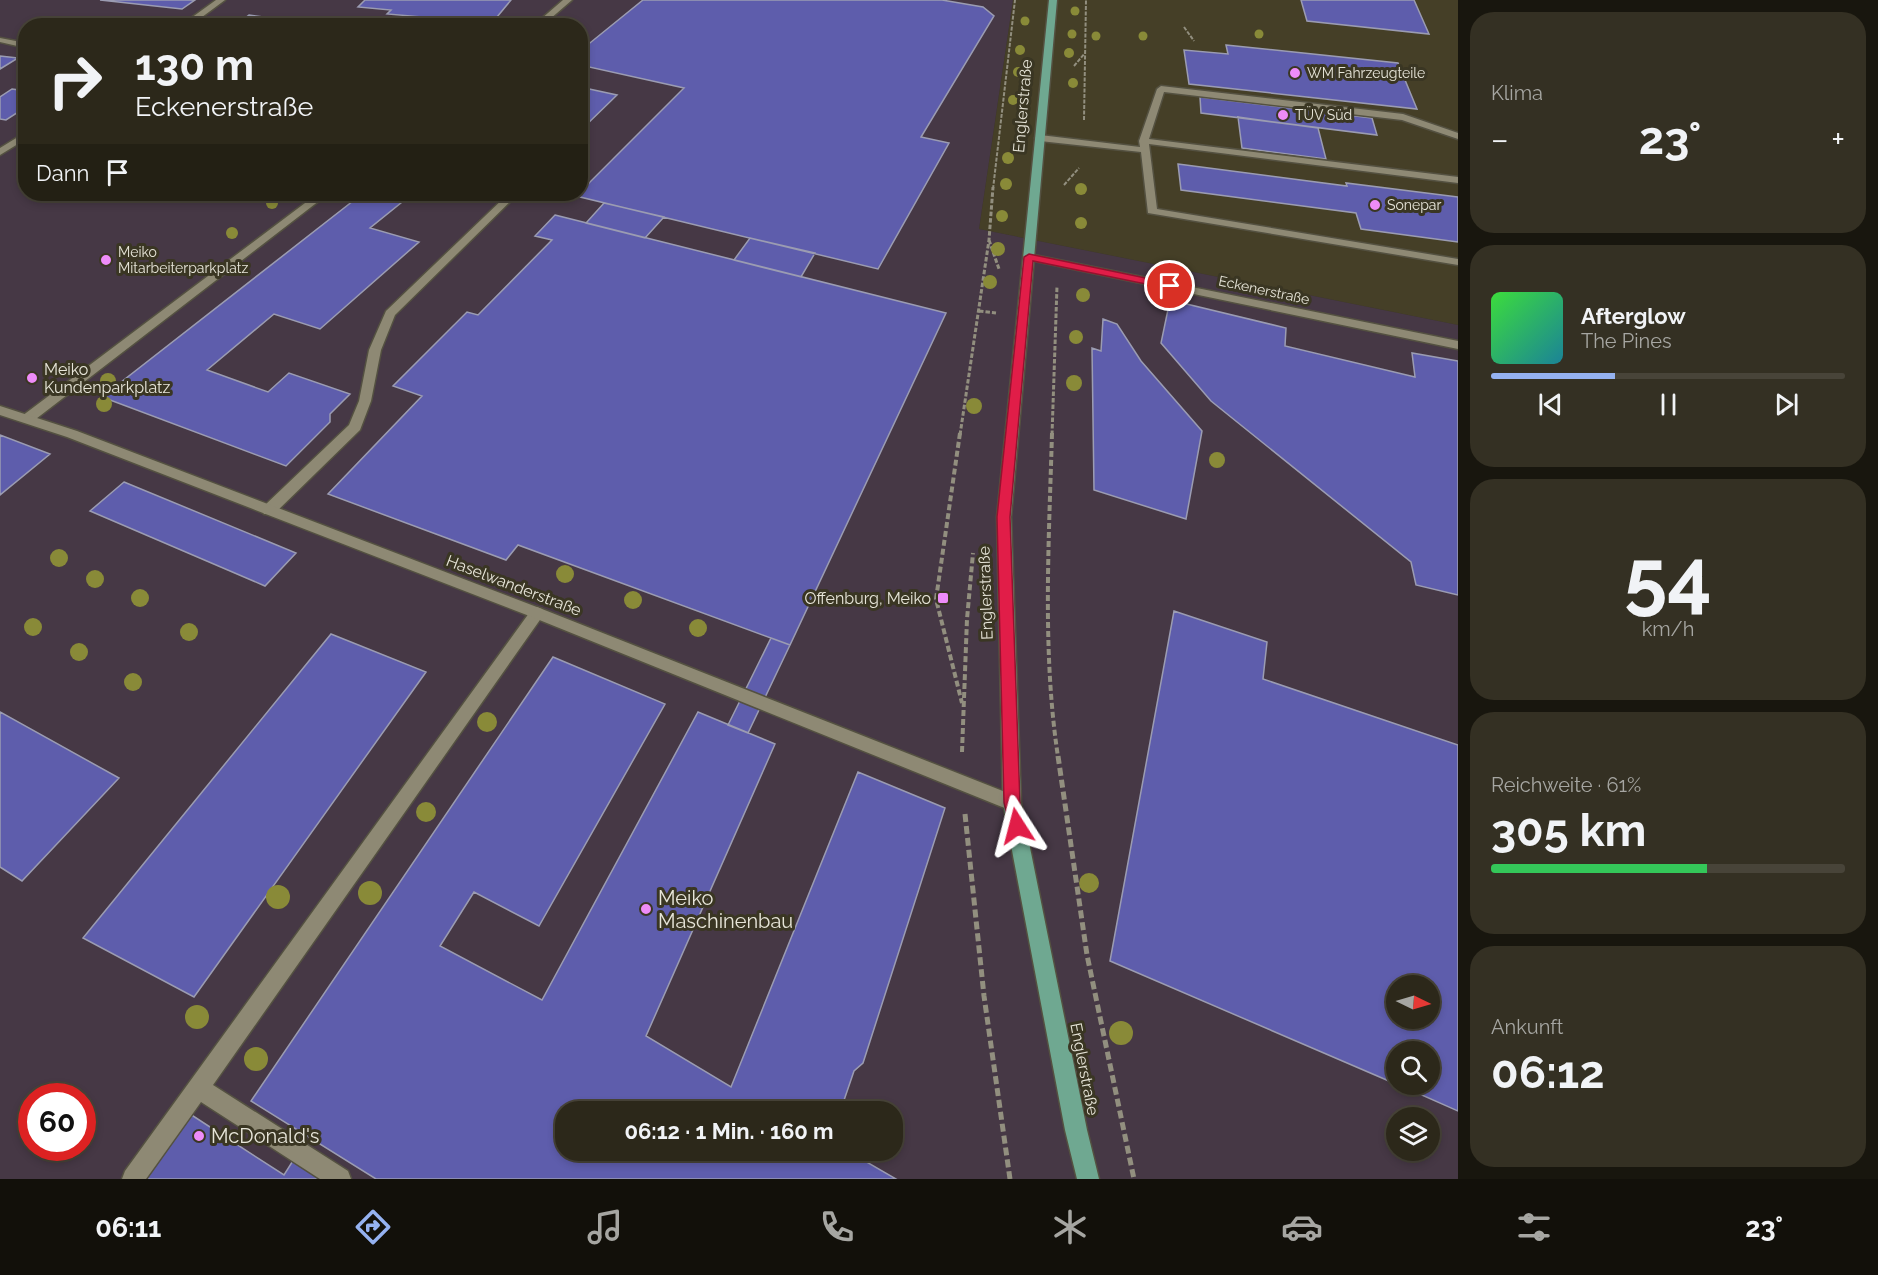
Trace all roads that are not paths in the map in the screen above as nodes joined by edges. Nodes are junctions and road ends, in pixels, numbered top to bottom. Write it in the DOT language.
graph roads {
  1 [pos="221,0"];
  2 [pos="568,0"];
  3 [pos="1053,0"];
  4 [pos="195,18"];
  5 [pos="547,18"];
  6 [pos="0,40"];
  7 [pos="18,43"];
  8 [pos="1458,136"];
  9 [pos="1041,138"];
  10 [pos="18,140"];
  11 [pos="1144,145"];
  12 [pos="0,152"];
  13 [pos="1458,180"];
  14 [pos="314,201"];
  15 [pos="506,201"];
  16 [pos="1029,257"];
  17 [pos="1458,262"];
  18 [pos="1458,345"];
  19 [pos="0,410"];
  20 [pos="27,419"];
  21 [pos="269,510"];
  22 [pos="537,613"];
  23 [pos="1012,803"];
  24 [pos="198,1088"];
  25 [pos="133,1179"];
  26 [pos="340,1179"];
  27 [pos="1088,1179"];
  1 -- 4 [label="street"];
  2 -- 5 [label="street"];
  3 -- 9 [label="main road, Englerstraße"];
  6 -- 7 [label="street"];
  8 -- 11 [label="street"];
  9 -- 11 [label="street"];
  9 -- 16 [label="main road, Englerstraße"];
  10 -- 12 [label="street"];
  11 -- 13 [label="street"];
  11 -- 17 [label="street"];
  14 -- 20 [label="street"];
  15 -- 21 [label="street"];
  16 -- 18 [label="street, Eckenerstraße"];
  16 -- 23 [label="main road, Englerstraße"];
  19 -- 20 [label="street, Haselwanderstraße"];
  20 -- 21 [label="street, Haselwanderstraße"];
  21 -- 22 [label="street, Haselwanderstraße"];
  22 -- 23 [label="street, Haselwanderstraße"];
  22 -- 24 [label="street"];
  23 -- 27 [label="main road, Englerstraße"];
  24 -- 25 [label="street"];
  24 -- 26 [label="street"];
}
